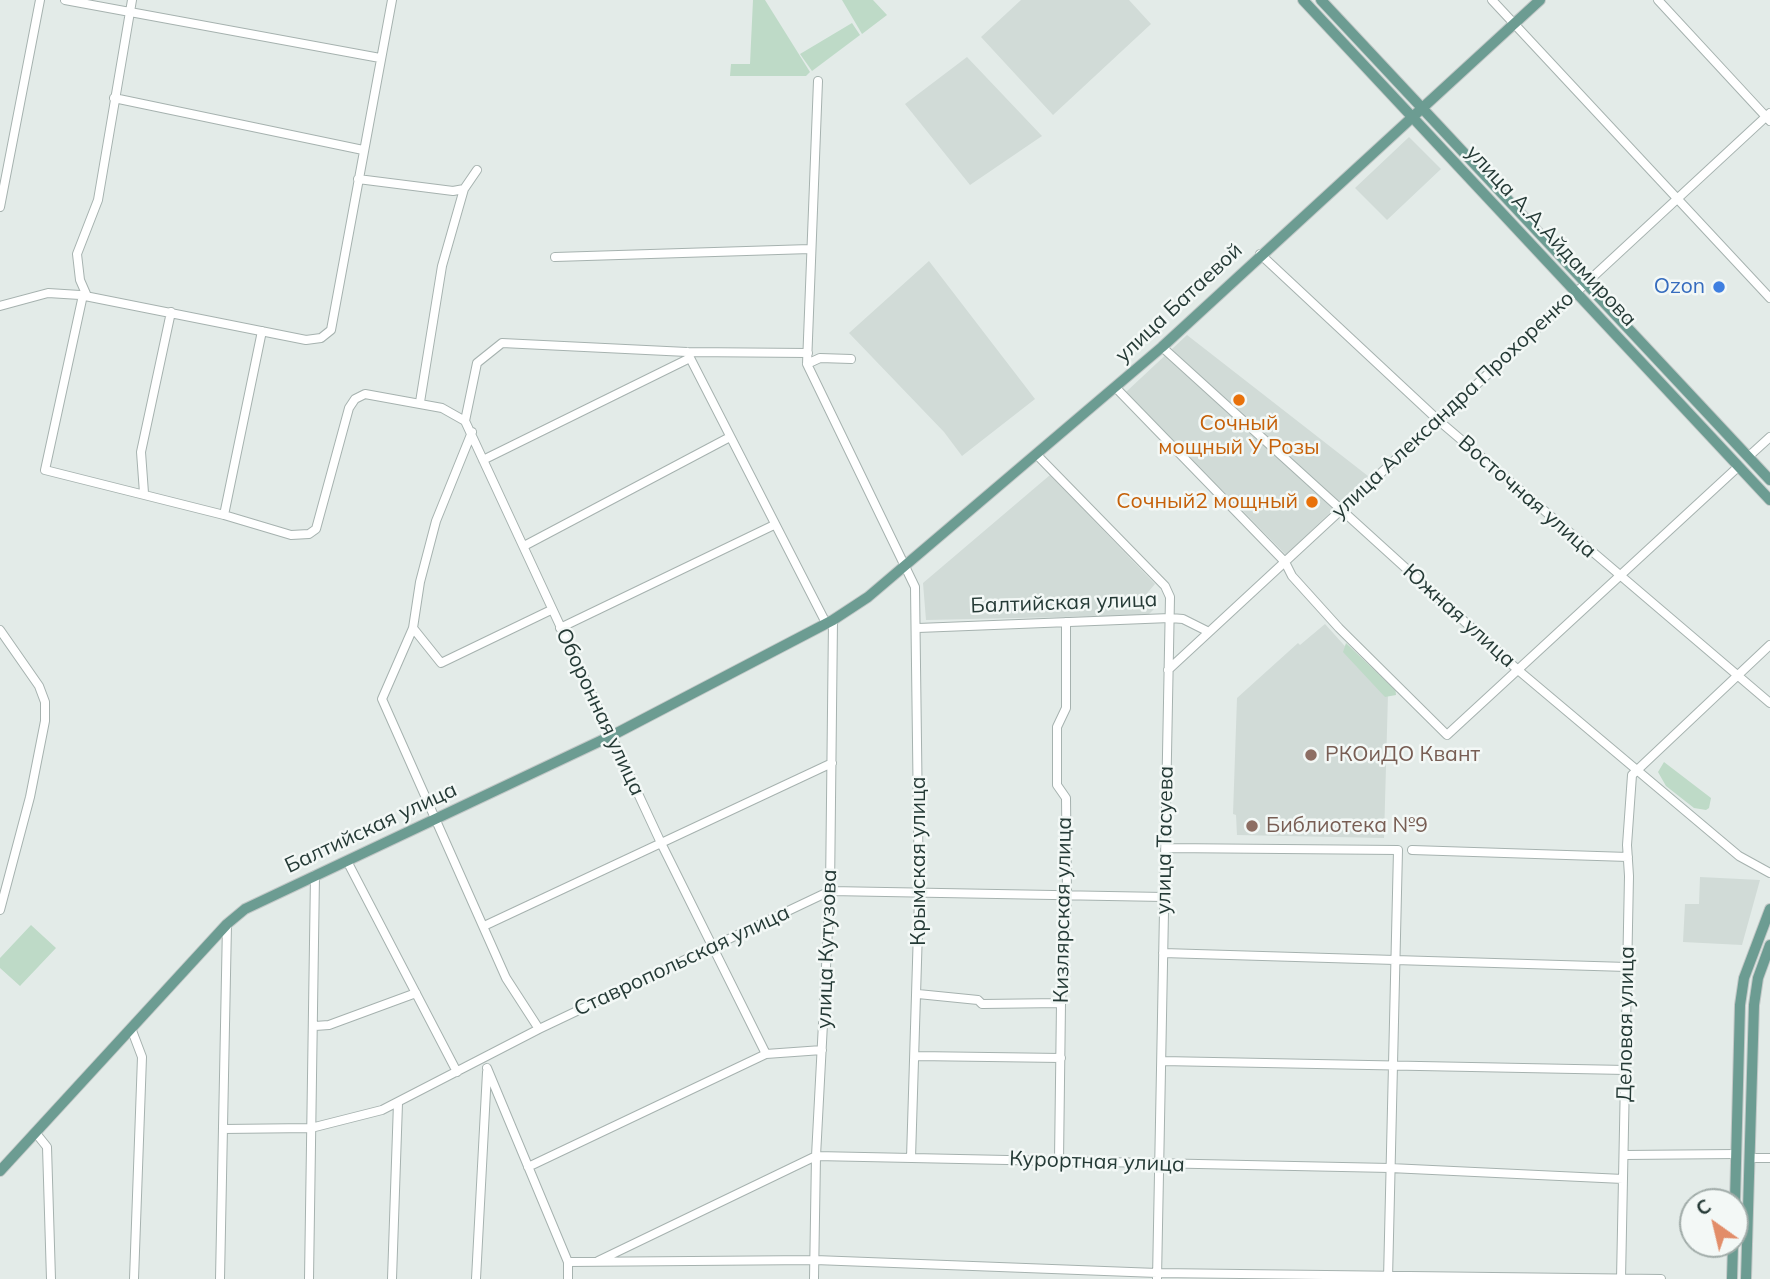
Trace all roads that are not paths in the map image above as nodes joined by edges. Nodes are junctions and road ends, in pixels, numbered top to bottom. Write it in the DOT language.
graph roads {
  1 [pos="40,0"];
  2 [pos="65,0"];
  3 [pos="132,0"];
  4 [pos="391,0"];
  5 [pos="1303,0"];
  6 [pos="1321,0"];
  7 [pos="1492,0"];
  8 [pos="1540,0"];
  9 [pos="1658,0"];
  10 [pos="131,14"];
  11 [pos="1514,24"];
  12 [pos="380,58"];
  13 [pos="818,81"];
  14 [pos="114,98"];
  15 [pos="1424,108"];
  16 [pos="1414,117"];
  17 [pos="1769,117"];
  18 [pos="363,150"];
  19 [pos="477,170"];
  20 [pos="358,179"];
  21 [pos="464,189"];
  22 [pos="1677,199"];
  23 [pos="0,207"];
  24 [pos="810,249"];
  25 [pos="1260,254"];
  26 [pos="555,257"];
  27 [pos="1587,282"];
  28 [pos="1577,292"];
  29 [pos="85,296"];
  30 [pos="1770,298"];
  31 [pos="0,306"];
  32 [pos="171,312"];
  33 [pos="262,331"];
  34 [pos="1162,347"];
  35 [pos="808,353"];
  36 [pos="689,355"];
  37 [pos="851,359"];
  38 [pos="807,364"];
  39 [pos="1116,388"];
  40 [pos="415,401"];
  41 [pos="1438,420"];
  42 [pos="464,421"];
  43 [pos="472,432"];
  44 [pos="1770,437"];
  45 [pos="730,438"];
  46 [pos="1037,455"];
  47 [pos="1748,457"];
  48 [pos="483,460"];
  49 [pos="1739,466"];
  50 [pos="1770,480"];
  51 [pos="144,494"];
  52 [pos="1770,500"];
  53 [pos="1340,508"];
  54 [pos="224,515"];
  55 [pos="774,524"];
  56 [pos="524,546"];
  57 [pos="1285,562"];
  58 [pos="904,567"];
  59 [pos="1618,576"];
  60 [pos="551,610"];
  61 [pos="1170,618"];
  62 [pos="830,621"];
  63 [pos="1066,622"];
  64 [pos="413,628"];
  65 [pos="560,628"];
  66 [pos="918,628"];
  67 [pos="0,630"];
  68 [pos="1209,632"];
  69 [pos="1770,645"];
  70 [pos="1168,670"];
  71 [pos="1518,670"];
  72 [pos="1738,675"];
  73 [pos="1770,703"];
  74 [pos="613,735"];
  75 [pos="832,763"];
  76 [pos="1636,770"];
  77 [pos="436,820"];
  78 [pos="661,843"];
  79 [pos="1166,848"];
  80 [pos="1412,850"];
  81 [pos="1628,857"];
  82 [pos="347,861"];
  83 [pos="1768,872"];
  84 [pos="316,875"];
  85 [pos="830,891"];
  86 [pos="918,892"];
  87 [pos="1067,895"];
  88 [pos="1164,897"];
  89 [pos="1770,909"];
  90 [pos="0,910"];
  91 [pos="226,924"];
  92 [pos="484,926"];
  93 [pos="1770,945"];
  94 [pos="713,947"];
  95 [pos="1163,953"];
  96 [pos="1398,959"];
  97 [pos="1627,967"];
  98 [pos="1764,978"];
  99 [pos="416,993"];
  100 [pos="918,995"];
  101 [pos="1061,1003"];
  102 [pos="315,1026"];
  103 [pos="131,1028"];
  104 [pos="539,1029"];
  105 [pos="822,1050"];
  106 [pos="766,1054"];
  107 [pos="916,1056"];
  108 [pos="485,1057"];
  109 [pos="1061,1058"];
  110 [pos="1162,1061"];
  111 [pos="1395,1065"];
  112 [pos="487,1068"];
  113 [pos="1626,1070"];
  114 [pos="457,1072"];
  115 [pos="398,1103"];
  116 [pos="311,1128"];
  117 [pos="223,1129"];
  118 [pos="35,1132"];
  119 [pos="1736,1154"];
  120 [pos="1624,1155"];
  121 [pos="817,1156"];
  122 [pos="911,1158"];
  123 [pos="1750,1158"];
  124 [pos="1770,1158"];
  125 [pos="1059,1160"];
  126 [pos="1158,1165"];
  127 [pos="528,1167"];
  128 [pos="1390,1168"];
  129 [pos="0,1171"];
  130 [pos="1623,1179"];
  131 [pos="1735,1188"];
  132 [pos="1733,1258"];
  133 [pos="815,1260"];
  134 [pos="568,1262"];
  135 [pos="594,1263"];
  136 [pos="1157,1276"];
  137 [pos="1388,1277"];
  138 [pos="51,1279"];
  139 [pos="134,1279"];
  140 [pos="220,1279"];
  141 [pos="309,1279"];
  142 [pos="392,1279"];
  143 [pos="477,1279"];
  144 [pos="568,1279"];
  145 [pos="814,1279"];
  146 [pos="1621,1279"];
  147 [pos="1661,1279"];
  148 [pos="1732,1279"];
  149 [pos="1746,1279"];
  1 -- 23 [label="street"];
  2 -- 10 [label="street"];
  3 -- 10 [label="street"];
  4 -- 12 [label="street"];
  5 -- 16 [label="main road, улица А.А.Айдамирова"];
  6 -- 15 [label="main road, улица А.А.Айдамирова"];
  7 -- 11 [label="street"];
  8 -- 11 [label="main road, улица Батаевой"];
  9 -- 17 [label="street"];
  10 -- 12 [label="street"];
  10 -- 14 [label="street"];
  11 -- 15 [label="main road, улица Батаевой"];
  11 -- 22 [label="street"];
  12 -- 18 [label="street"];
  13 -- 24 [label="street"];
  14 -- 18 [label="street"];
  14 -- 29 [label="street"];
  15 -- 16 [label="main road, улица Батаевой"];
  15 -- 27 [label="main road, улица А.А.Айдамирова"];
  16 -- 25 [label="main road, улица Батаевой"];
  16 -- 28 [label="main road, улица А.А.Айдамирова"];
  17 -- 22 [label="street, улица Александра Прохоренко"];
  18 -- 20 [label="street"];
  19 -- 21 [label="street"];
  20 -- 21 [label="street"];
  20 -- 33 [label="street"];
  21 -- 40 [label="street"];
  22 -- 27 [label="street, улица Александра Прохоренко"];
  22 -- 30 [label="street"];
  24 -- 26 [label="street"];
  24 -- 35 [label="street"];
  25 -- 34 [label="main road, улица Батаевой"];
  25 -- 41 [label="street, Восточная улица"];
  27 -- 28 [label="street, улица Александра Прохоренко"];
  27 -- 47 [label="main road, улица А.А.Айдамирова"];
  28 -- 41 [label="street, улица Александра Прохоренко"];
  28 -- 49 [label="main road, улица А.А.Айдамирова"];
  29 -- 31 [label="street"];
  29 -- 32 [label="street"];
  29 -- 51 [label="street"];
  32 -- 33 [label="street"];
  32 -- 51 [label="street"];
  33 -- 54 [label="street"];
  34 -- 39 [label="main road, улица Батаевой"];
  34 -- 53 [label="street, Южная улица"];
  35 -- 36 [label="street"];
  35 -- 38 [label="street"];
  36 -- 42 [label="street"];
  36 -- 45 [label="street"];
  36 -- 48 [label="street"];
  37 -- 38 [label="street"];
  38 -- 58 [label="street, Крымская улица"];
  39 -- 46 [label="main road, улица Батаевой"];
  39 -- 57 [label="street"];
  40 -- 42 [label="street, Оборонная улица"];
  40 -- 54 [label="street, Оборонная улица"];
  41 -- 53 [label="street, улица Александра Прохоренко"];
  41 -- 59 [label="street, Восточная улица"];
  42 -- 43 [label="street, Оборонная улица"];
  43 -- 48 [label="street, Оборонная улица"];
  43 -- 64 [label="street"];
  44 -- 47 [label="street"];
  45 -- 55 [label="street"];
  45 -- 56 [label="street"];
  46 -- 58 [label="main road, улица Батаевой"];
  46 -- 61 [label="street, улица Тасуева"];
  47 -- 50 [label="main road, улица А.А.Айдамирова"];
  48 -- 56 [label="street, Оборонная улица"];
  49 -- 52 [label="main road, улица А.А.Айдамирова"];
  49 -- 59 [label="street"];
  51 -- 54 [label="street"];
  53 -- 57 [label="street, улица Александра Прохоренко"];
  53 -- 71 [label="street, Южная улица"];
  55 -- 62 [label="street"];
  55 -- 65 [label="street"];
  56 -- 60 [label="street, Оборонная улица"];
  57 -- 68 [label="street, улица Александра Прохоренко"];
  57 -- 71 [label="street"];
  58 -- 62 [label="main road, улица Батаевой"];
  58 -- 66 [label="street, Крымская улица"];
  59 -- 71 [label="street"];
  59 -- 72 [label="street, Восточная улица"];
  60 -- 64 [label="street"];
  60 -- 65 [label="street, Оборонная улица"];
  61 -- 63 [label="street, Балтийская улица"];
  61 -- 68 [label="street, Балтийская улица"];
  61 -- 70 [label="street, улица Тасуева"];
  62 -- 74 [label="main road, Балтийская улица"];
  62 -- 75 [label="street, улица Кутузова"];
  63 -- 66 [label="street, Балтийская улица"];
  63 -- 87 [label="street, Кизлярская улица"];
  64 -- 77 [label="street"];
  65 -- 74 [label="street, Оборонная улица"];
  66 -- 86 [label="street, Крымская улица"];
  67 -- 90 [label="street"];
  68 -- 70 [label="street, улица Александра Прохоренко"];
  69 -- 72 [label="street"];
  70 -- 79 [label="street, улица Тасуева"];
  71 -- 76 [label="street, Южная улица"];
  72 -- 73 [label="street, Восточная улица"];
  72 -- 76 [label="street"];
  74 -- 77 [label="main road, Балтийская улица"];
  74 -- 78 [label="street, Оборонная улица"];
  75 -- 78 [label="street"];
  75 -- 85 [label="street, улица Кутузова"];
  76 -- 81 [label="street, Деловая улица"];
  76 -- 83 [label="street, Южная улица"];
  77 -- 82 [label="main road, Балтийская улица"];
  77 -- 92 [label="street"];
  78 -- 92 [label="street"];
  78 -- 94 [label="street, Оборонная улица"];
  79 -- 88 [label="street, улица Тасуева"];
  79 -- 96 [label="street"];
  80 -- 81 [label="street"];
  81 -- 97 [label="street, Деловая улица"];
  82 -- 84 [label="main road, Балтийская улица"];
  82 -- 99 [label="street"];
  84 -- 91 [label="main road, Балтийская улица"];
  84 -- 102 [label="street"];
  85 -- 86 [label="street, Ставропольская улица"];
  85 -- 94 [label="street, Ставропольская улица"];
  85 -- 105 [label="street, улица Кутузова"];
  86 -- 87 [label="street, Ставропольская улица"];
  86 -- 100 [label="street, Крымская улица"];
  87 -- 88 [label="street, Ставропольская улица"];
  87 -- 101 [label="street, Кизлярская улица"];
  88 -- 95 [label="street, улица Тасуева"];
  89 -- 119 [label="main road"];
  91 -- 103 [label="main road, Балтийская улица"];
  91 -- 117 [label="street"];
  92 -- 104 [label="street"];
  93 -- 98 [label="main road"];
  94 -- 104 [label="street, Ставропольская улица"];
  94 -- 106 [label="street, Оборонная улица"];
  95 -- 96 [label="street"];
  95 -- 110 [label="street, улица Тасуева"];
  96 -- 97 [label="street"];
  96 -- 111 [label="street"];
  97 -- 113 [label="street, Деловая улица"];
  98 -- 123 [label="main road"];
  99 -- 102 [label="street"];
  99 -- 114 [label="street"];
  100 -- 101 [label="street"];
  100 -- 107 [label="street, Крымская улица"];
  101 -- 109 [label="street, Кизлярская улица"];
  102 -- 116 [label="street"];
  103 -- 118 [label="main road, Балтийская улица"];
  103 -- 139 [label="street"];
  104 -- 108 [label="street, Ставропольская улица"];
  105 -- 106 [label="street"];
  105 -- 121 [label="street, улица Кутузова"];
  106 -- 127 [label="street"];
  107 -- 109 [label="street"];
  107 -- 122 [label="street, Крымская улица"];
  108 -- 112 [label="street"];
  108 -- 114 [label="street, Ставропольская улица"];
  109 -- 125 [label="street, Кизлярская улица"];
  110 -- 111 [label="street"];
  110 -- 126 [label="street, улица Тасуева"];
  111 -- 113 [label="street"];
  111 -- 128 [label="street"];
  112 -- 127 [label="street"];
  112 -- 143 [label="street"];
  113 -- 120 [label="street, Деловая улица"];
  114 -- 115 [label="street, Ставропольская улица"];
  115 -- 116 [label="street, Ставропольская улица"];
  115 -- 142 [label="street"];
  116 -- 117 [label="street, Ставропольская улица"];
  116 -- 141 [label="street"];
  117 -- 140 [label="street"];
  118 -- 129 [label="main road, Балтийская улица"];
  118 -- 138 [label="street"];
  119 -- 120 [label="street"];
  119 -- 131 [label="main road"];
  120 -- 130 [label="street, Деловая улица"];
  121 -- 122 [label="street, Курортная улица"];
  121 -- 133 [label="street, улица Кутузова"];
  121 -- 135 [label="street, Курортная улица"];
  122 -- 125 [label="street, Курортная улица"];
  123 -- 124 [label="street"];
  123 -- 149 [label="main road"];
  125 -- 126 [label="street, Курортная улица"];
  126 -- 128 [label="street, Курортная улица"];
  126 -- 136 [label="street, улица Тасуева"];
  127 -- 134 [label="street"];
  128 -- 130 [label="street, Курортная улица"];
  128 -- 137 [label="street"];
  130 -- 146 [label="street, Деловая улица"];
  132 -- 148 [label="main road"];
  133 -- 135 [label="street"];
  133 -- 136 [label="street"];
  133 -- 145 [label="street, улица Кутузова"];
  134 -- 135 [label="street"];
  134 -- 144 [label="street"];
  136 -- 137 [label="street"];
  137 -- 146 [label="street"];
  146 -- 147 [label="street"];
}
